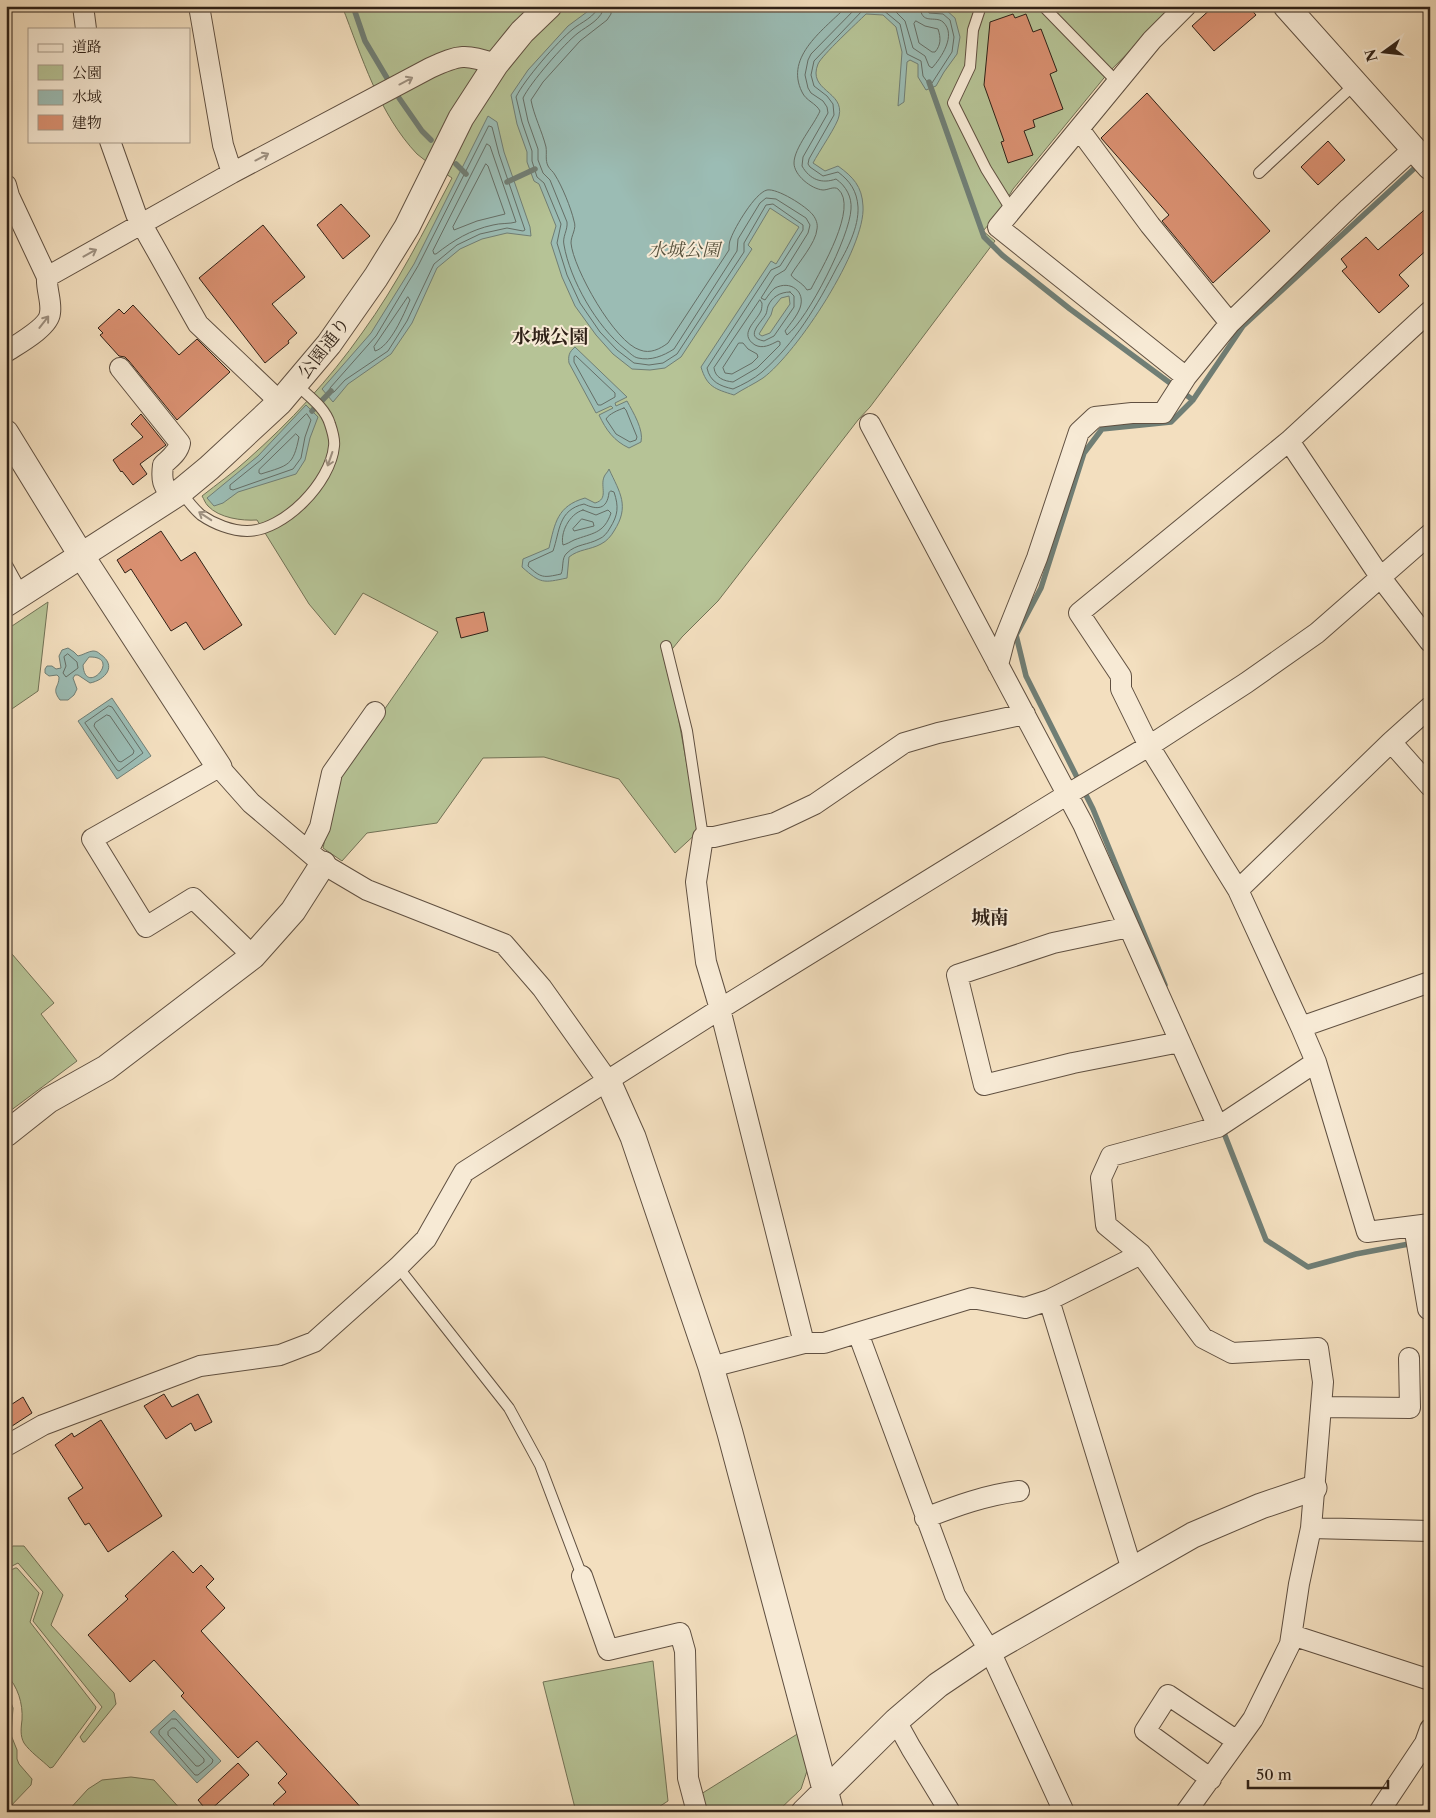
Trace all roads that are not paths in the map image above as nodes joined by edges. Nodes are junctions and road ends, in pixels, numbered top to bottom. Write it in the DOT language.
graph roads {
  1 [pos="83,6"];
  2 [pos="199,6"];
  3 [pos="549,6"];
  4 [pos="981,6"];
  5 [pos="1043,6"];
  6 [pos="1186,6"];
  7 [pos="1286,6"];
  8 [pos="86,28"];
  9 [pos="496,64"];
  10 [pos="1117,82"];
  11 [pos="1355,84"];
  12 [pos="1078,129"];
  13 [pos="110,142"];
  14 [pos="1413,149"];
  15 [pos="1430,167"];
  16 [pos="232,173"];
  17 [pos="1259,173"];
  18 [pos="6,185"];
  19 [pos="1012,211"];
  20 [pos="142,224"];
  21 [pos="47,277"];
  22 [pos="1430,311"];
  23 [pos="1230,322"];
  24 [pos="6,352"];
  25 [pos="120,368"];
  26 [pos="1186,376"];
  27 [pos="295,394"];
  28 [pos="870,424"];
  29 [pos="6,433"];
  30 [pos="1290,441"];
  31 [pos="176,494"];
  32 [pos="1430,534"];
  33 [pos="81,555"];
  34 [pos="6,563"];
  35 [pos="1381,578"];
  36 [pos="14,599"];
  37 [pos="1430,642"];
  38 [pos="666,646"];
  39 [pos="998,665"];
  40 [pos="1430,707"];
  41 [pos="375,712"];
  42 [pos="1025,714"];
  43 [pos="1391,742"];
  44 [pos="1149,746"];
  45 [pos="219,767"];
  46 [pos="1430,786"];
  47 [pos="1068,794"];
  48 [pos="703,837"];
  49 [pos="316,858"];
  50 [pos="1238,890"];
  51 [pos="1129,928"];
  52 [pos="253,956"];
  53 [pos="1430,982"];
  54 [pos="720,1009"];
  55 [pos="1301,1027"];
  56 [pos="1180,1042"];
  57 [pos="1316,1062"];
  58 [pos="608,1081"];
  59 [pos="1218,1128"];
  60 [pos="6,1134"];
  61 [pos="1422,1225"];
  62 [pos="1141,1254"];
  63 [pos="398,1267"];
  64 [pos="1049,1300"];
  65 [pos="1428,1309"];
  66 [pos="858,1332"];
  67 [pos="804,1343"];
  68 [pos="1410,1358"];
  69 [pos="711,1367"];
  70 [pos="1321,1407"];
  71 [pos="6,1446"];
  72 [pos="1314,1488"];
  73 [pos="1019,1491"];
  74 [pos="925,1518"];
  75 [pos="1311,1528"];
  76 [pos="1430,1531"];
  77 [pos="1132,1570"];
  78 [pos="582,1576"];
  79 [pos="1292,1635"];
  80 [pos="990,1651"];
  81 [pos="1430,1680"];
  82 [pos="896,1721"];
  83 [pos="1430,1730"];
  84 [pos="1237,1741"];
  85 [pos="1211,1779"];
  86 [pos="829,1801"];
  87 [pos="697,1812"];
  88 [pos="804,1812"];
  89 [pos="950,1812"];
  90 [pos="1064,1812"];
  91 [pos="1186,1812"];
  92 [pos="1379,1812"];
  1 -- 8 [label="street"];
  2 -- 16 [label="street"];
  3 -- 9 [label="street, 公園通り"];
  4 -- 19 [label="lane"];
  5 -- 10 [label="lane"];
  6 -- 10 [label="street"];
  7 -- 11 [label="street"];
  16 -- 9 [label="street, one-way"];
  9 -- 27 [label="street, 公園通り"];
  10 -- 12 [label="street"];
  11 -- 14 [label="street"];
  11 -- 17 [label="lane"];
  12 -- 19 [label="street"];
  12 -- 23 [label="street"];
  13 -- 20 [label="street"];
  14 -- 15 [label="street"];
  14 -- 23 [label="street"];
  16 -- 20 [label="street"];
  18 -- 21 [label="street"];
  19 -- 26 [label="street"];
  21 -- 20 [label="street, one-way"];
  20 -- 27 [label="street"];
  24 -- 21 [label="street, one-way"];
  22 -- 30 [label="street"];
  23 -- 26 [label="street"];
  25 -- 31 [label="street"];
  26 -- 39 [label="street"];
  27 -- 31 [label="street, 公園通り"];
  27 -- 31 [label="lane, one-way"];
  28 -- 39 [label="street"];
  29 -- 33 [label="street"];
  30 -- 35 [label="street"];
  30 -- 44 [label="street"];
  31 -- 33 [label="street, 公園通り"];
  32 -- 35 [label="street"];
  33 -- 36 [label="street, 公園通り"];
  33 -- 45 [label="street"];
  34 -- 36 [label="lane"];
  35 -- 37 [label="street"];
  35 -- 44 [label="street"];
  38 -- 48 [label="lane"];
  39 -- 42 [label="street"];
  40 -- 43 [label="street"];
  41 -- 49 [label="street"];
  42 -- 47 [label="street"];
  42 -- 48 [label="street"];
  43 -- 46 [label="street"];
  43 -- 50 [label="street"];
  44 -- 47 [label="street"];
  44 -- 50 [label="street"];
  45 -- 49 [label="street"];
  45 -- 52 [label="street"];
  47 -- 51 [label="street"];
  47 -- 54 [label="street"];
  48 -- 54 [label="street"];
  49 -- 52 [label="street"];
  49 -- 58 [label="street"];
  50 -- 55 [label="street"];
  51 -- 56 [label="street"];
  51 -- 56 [label="street"];
  52 -- 60 [label="street"];
  53 -- 55 [label="street"];
  54 -- 58 [label="street"];
  54 -- 67 [label="street"];
  55 -- 57 [label="street"];
  56 -- 59 [label="street"];
  57 -- 59 [label="street"];
  57 -- 61 [label="street"];
  58 -- 63 [label="street"];
  58 -- 69 [label="street"];
  59 -- 62 [label="street"];
  61 -- 65 [label="street"];
  62 -- 64 [label="street"];
  62 -- 70 [label="street"];
  63 -- 71 [label="street"];
  63 -- 78 [label="lane"];
  64 -- 66 [label="street"];
  64 -- 77 [label="street"];
  66 -- 67 [label="street"];
  66 -- 74 [label="street"];
  67 -- 69 [label="street"];
  68 -- 70 [label="street"];
  69 -- 86 [label="street"];
  70 -- 72 [label="street"];
  72 -- 75 [label="street"];
  72 -- 77 [label="street"];
  73 -- 74 [label="street"];
  74 -- 80 [label="street"];
  75 -- 76 [label="street"];
  75 -- 79 [label="street"];
  77 -- 80 [label="street"];
  78 -- 87 [label="street"];
  79 -- 81 [label="street"];
  79 -- 84 [label="street"];
  80 -- 82 [label="street"];
  80 -- 90 [label="street"];
  82 -- 86 [label="street"];
  82 -- 89 [label="street"];
  83 -- 92 [label="street"];
  84 -- 85 [label="street"];
  84 -- 85 [label="street"];
  85 -- 91 [label="street"];
  86 -- 88 [label="street"];
}
